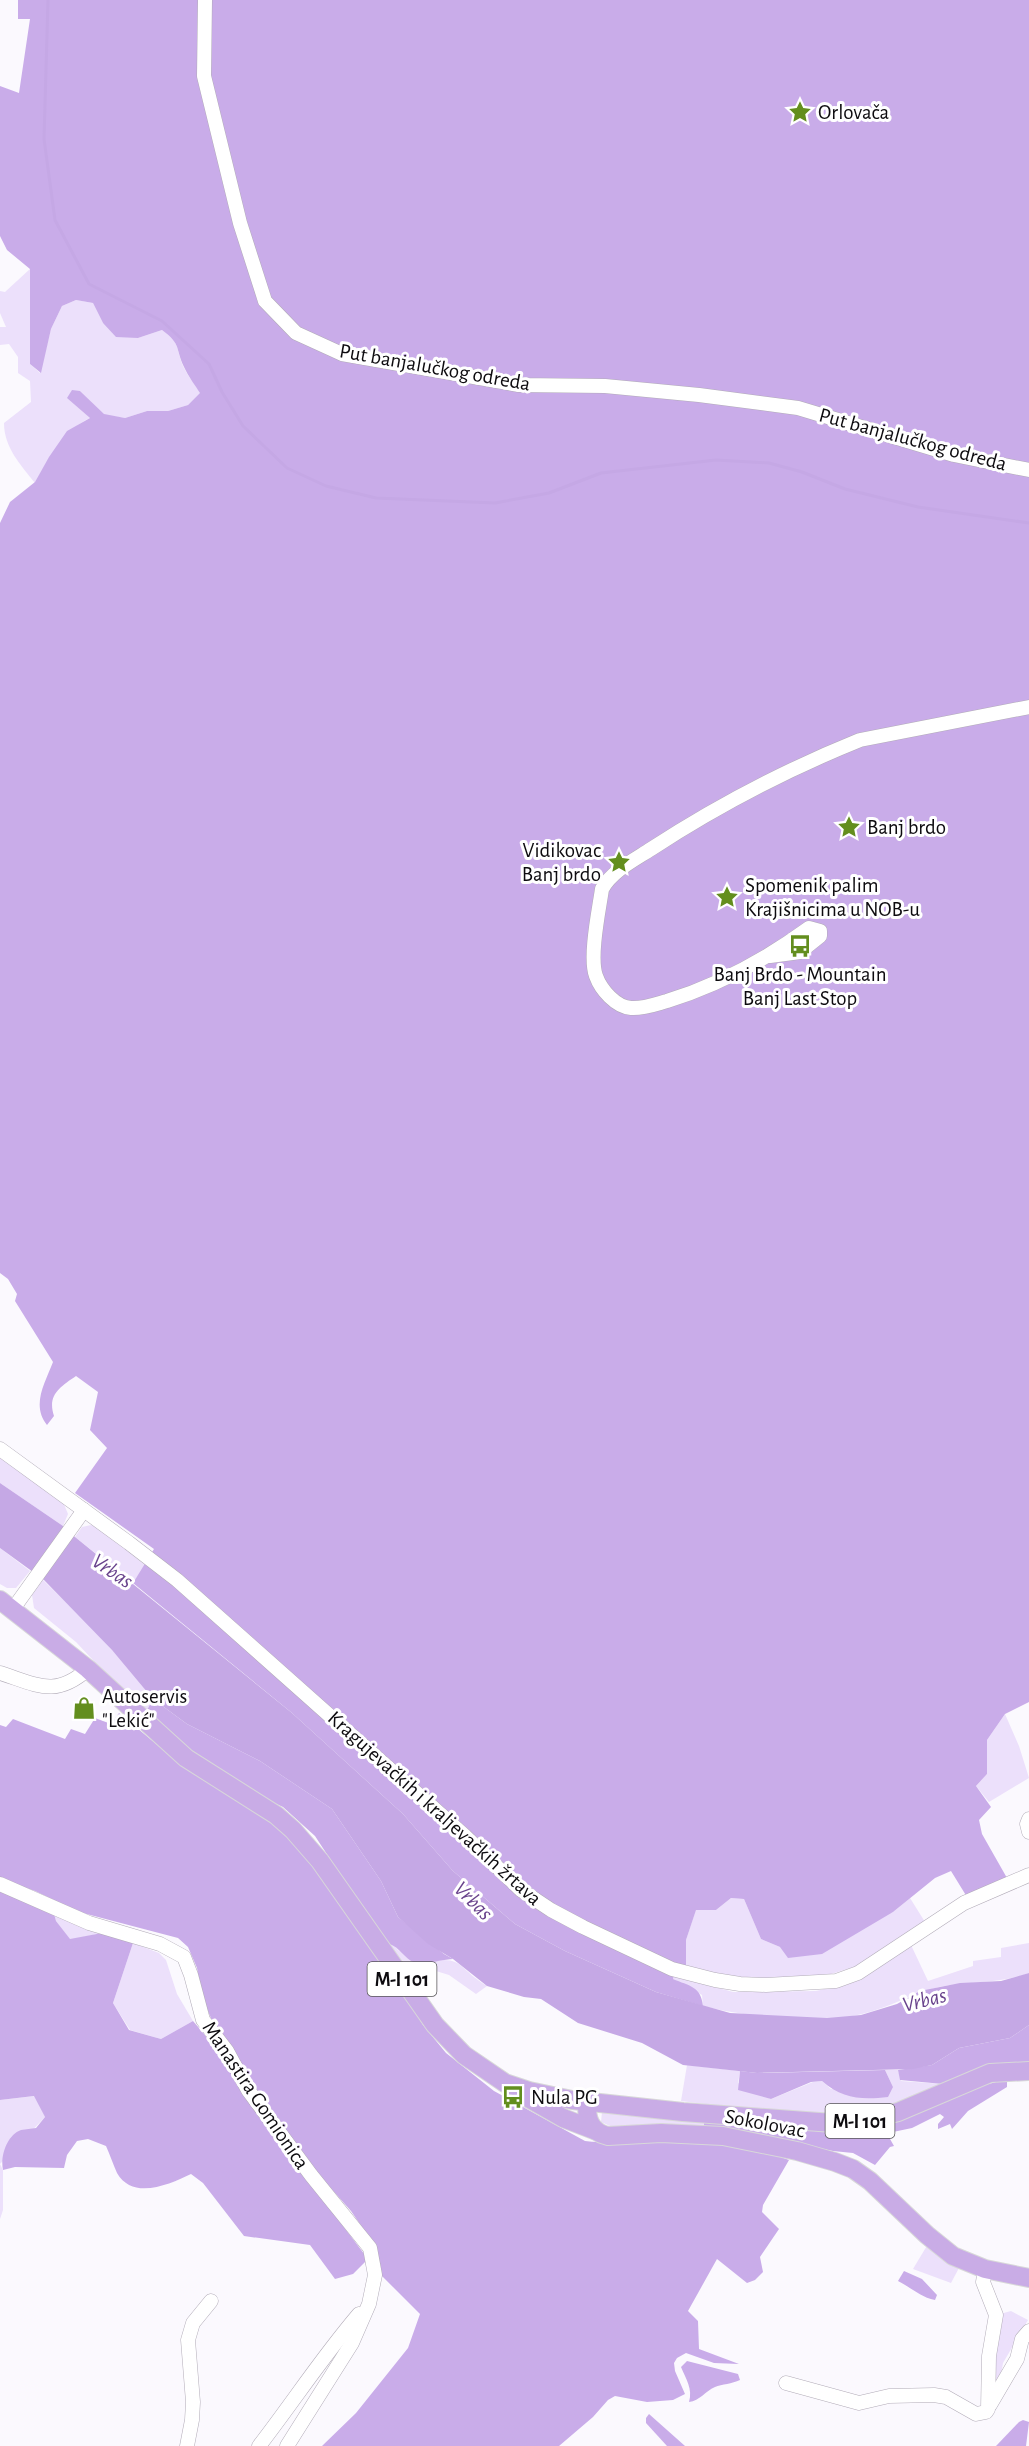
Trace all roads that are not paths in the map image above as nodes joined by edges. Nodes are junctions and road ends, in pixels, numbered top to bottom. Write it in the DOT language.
graph roads {
  1 [pos="205,0"];
  2 [pos="1029,470"];
  3 [pos="1029,707"];
  4 [pos="770,956"];
  5 [pos="0,1449"];
  6 [pos="84,1510"];
  7 [pos="7,1605"];
  8 [pos="88,1669"];
  9 [pos="0,1673"];
  10 [pos="1029,1819"];
  11 [pos="1029,1832"];
  12 [pos="1029,1875"];
  13 [pos="0,1884"];
  14 [pos="1029,2071"];
  15 [pos="505,2083"];
  16 [pos="588,2101"];
  17 [pos="594,2130"];
  18 [pos="985,2269"];
  19 [pos="1029,2278"];
  20 [pos="211,2301"];
  21 [pos="369,2304"];
  22 [pos="1029,2331"];
  23 [pos="786,2383"];
  24 [pos="988,2409"];
  25 [pos="187,2446"];
  26 [pos="259,2446"];
  27 [pos="287,2446"];
  1 -- 2 [label="street, Put banjalučkog odreda"];
  3 -- 4 [label="street"];
  5 -- 6 [label="street, Kragujevačkih i kraljevačkih žrtava"];
  6 -- 7 [label="street"];
  6 -- 12 [label="street, Kragujevačkih i kraljevačkih žrtava"];
  7 -- 8 [label="main road, M-I 101"];
  8 -- 9 [label="street"];
  8 -- 15 [label="main road, M-I 101"];
  10 -- 11 [label="street"];
  13 -- 21 [label="street, Manastira Gomionica"];
  14 -- 16 [label="main road, M-I 101"];
  15 -- 16 [label="main road, M-I 101"];
  15 -- 17 [label="main road, Sokolovac"];
  16 -- 17 [label="main road"];
  17 -- 18 [label="main road, Sokolovac"];
  18 -- 19 [label="main road, Sokolovac"];
  18 -- 24 [label="street"];
  20 -- 25 [label="street"];
  21 -- 26 [label="street"];
  21 -- 27 [label="street"];
  22 -- 24 [label="street"];
  23 -- 24 [label="street"];
}
